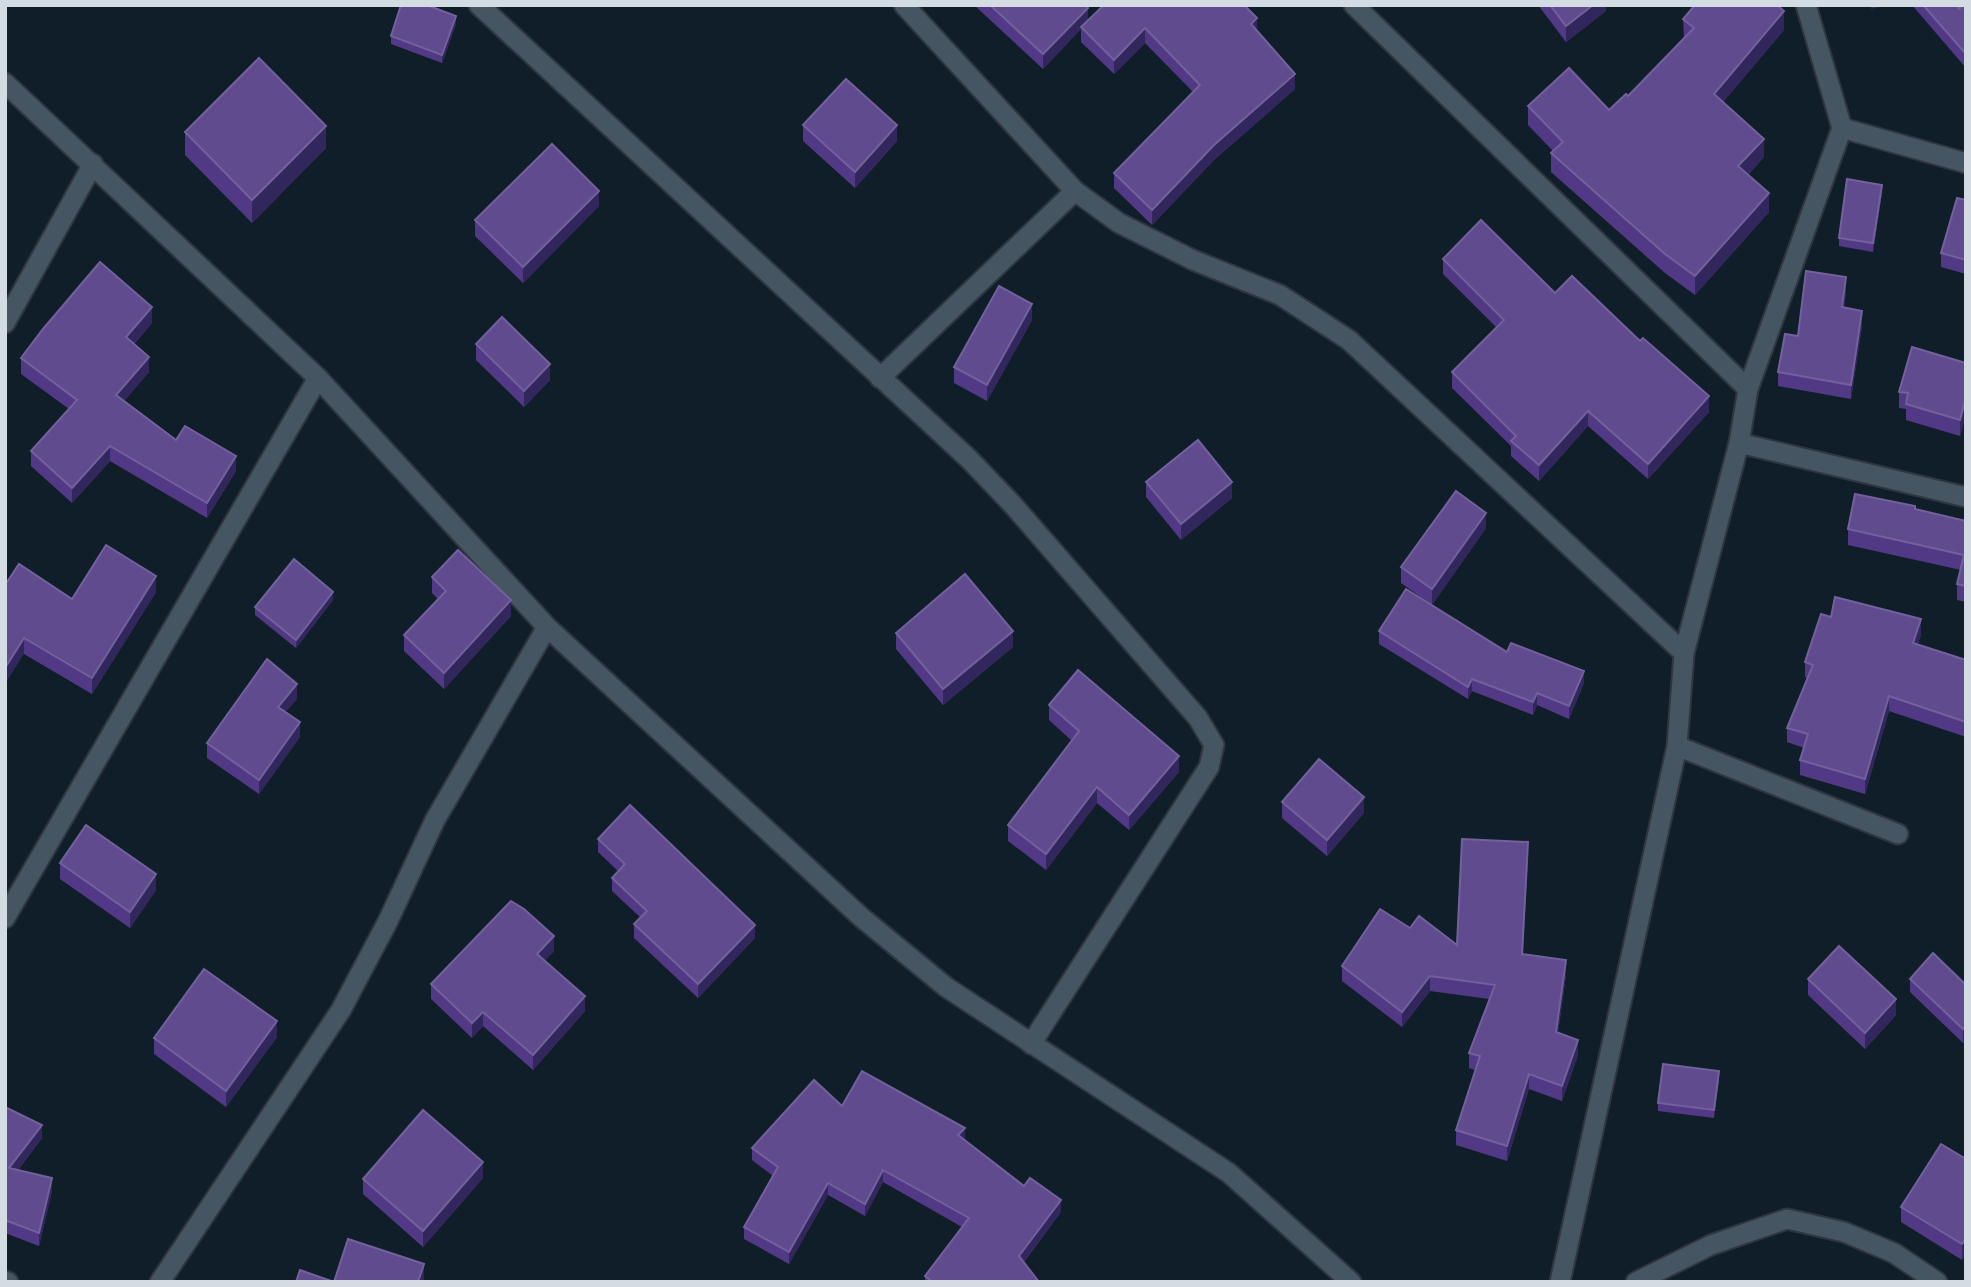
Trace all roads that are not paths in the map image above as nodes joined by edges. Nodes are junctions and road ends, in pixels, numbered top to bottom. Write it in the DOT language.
graph roads {
  1 [pos="479,5"];
  2 [pos="904,5"];
  3 [pos="1354,5"];
  4 [pos="1806,5"];
  5 [pos="5,83"];
  6 [pos="1842,128"];
  7 [pos="1966,163"];
  8 [pos="93,164"];
  9 [pos="1075,191"];
  10 [pos="5,323"];
  11 [pos="318,378"];
  12 [pos="880,378"];
  13 [pos="1748,389"];
  14 [pos="1739,443"];
  15 [pos="1966,497"];
  16 [pos="547,627"];
  17 [pos="1684,653"];
  18 [pos="1677,746"];
  19 [pos="1899,834"];
  20 [pos="5,918"];
  21 [pos="1031,1044"];
  22 [pos="160,1282"];
  23 [pos="1351,1282"];
  24 [pos="1560,1282"];
  25 [pos="1636,1282"];
  26 [pos="1937,1282"];
  1 -- 12 [label="street"];
  2 -- 9 [label="street"];
  3 -- 13 [label="street"];
  4 -- 6 [label="street"];
  5 -- 8 [label="street"];
  6 -- 7 [label="street"];
  6 -- 13 [label="street"];
  8 -- 10 [label="street"];
  8 -- 11 [label="street"];
  9 -- 12 [label="street"];
  9 -- 17 [label="street"];
  11 -- 16 [label="street"];
  11 -- 20 [label="street"];
  12 -- 21 [label="street"];
  13 -- 14 [label="street"];
  14 -- 15 [label="street"];
  14 -- 17 [label="street"];
  16 -- 21 [label="street"];
  16 -- 22 [label="street"];
  17 -- 18 [label="street"];
  18 -- 19 [label="street"];
  18 -- 24 [label="street"];
  21 -- 23 [label="street"];
  25 -- 26 [label="street"];
}
